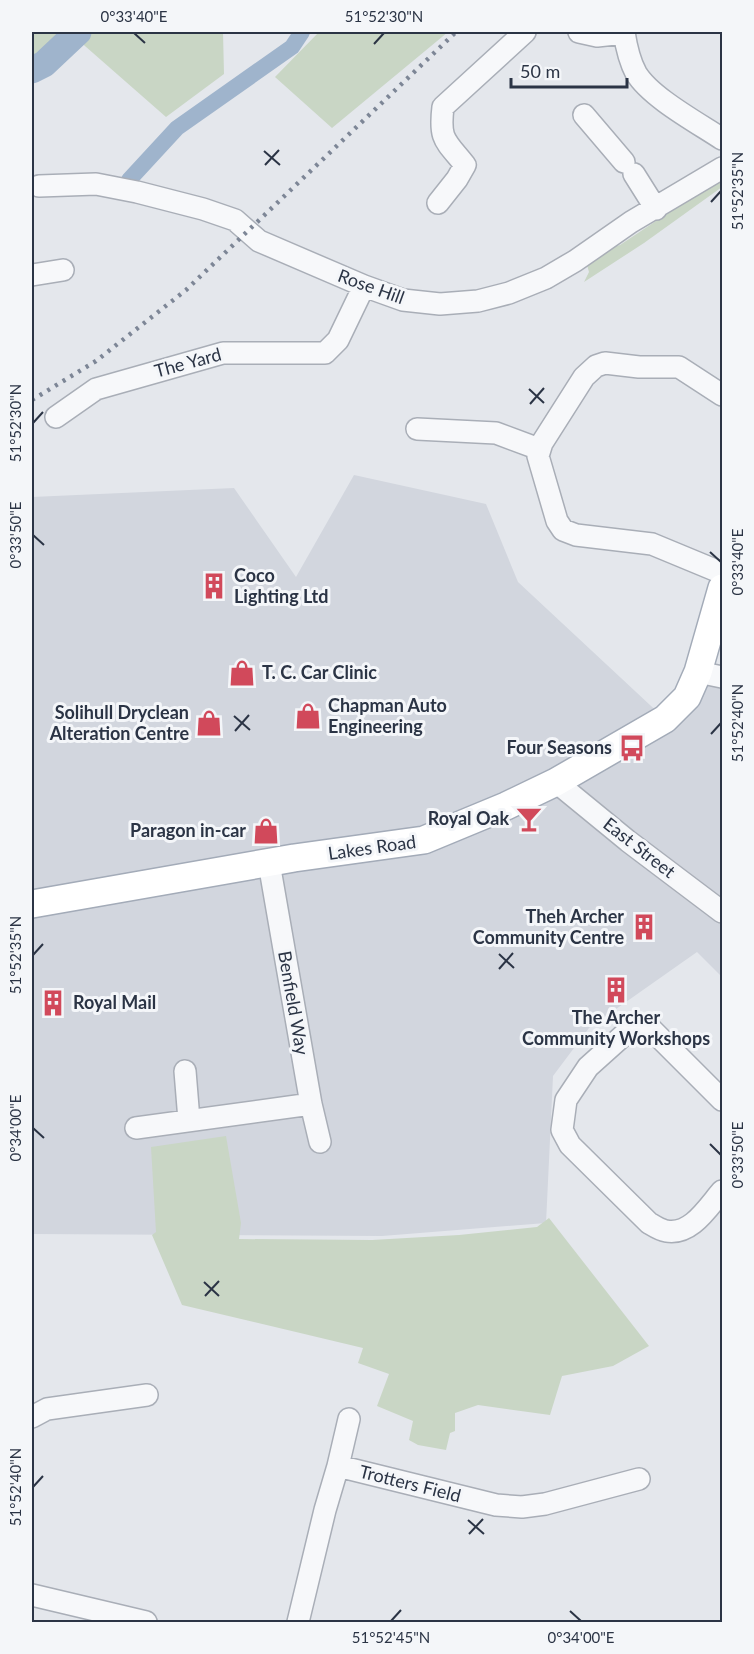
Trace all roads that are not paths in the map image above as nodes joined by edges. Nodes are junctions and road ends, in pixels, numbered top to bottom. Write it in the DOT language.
graph roads {
  1 [pos="525,32"];
  2 [pos="579,32"];
  3 [pos="624,32"];
  4 [pos="584,115"];
  5 [pos="723,139"];
  6 [pos="723,168"];
  7 [pos="34,184"];
  8 [pos="438,203"];
  9 [pos="656,208"];
  10 [pos="63,270"];
  11 [pos="32,275"];
  12 [pos="364,286"];
  13 [pos="723,395"];
  14 [pos="56,417"];
  15 [pos="417,429"];
  16 [pos="539,449"];
  17 [pos="723,573"];
  18 [pos="723,588"];
  19 [pos="710,674"];
  20 [pos="556,782"];
  21 [pos="269,863"];
  22 [pos="32,904"];
  23 [pos="723,912"];
  24 [pos="185,1071"];
  25 [pos="723,1100"];
  26 [pos="310,1104"];
  27 [pos="189,1120"];
  28 [pos="136,1128"];
  29 [pos="320,1142"];
  30 [pos="723,1191"];
  31 [pos="147,1395"];
  32 [pos="32,1417"];
  33 [pos="349,1419"];
  34 [pos="338,1466"];
  35 [pos="639,1479"];
  36 [pos="32,1594"];
  37 [pos="146,1623"];
  38 [pos="297,1623"];
  1 -- 8 [label="street"];
  2 -- 3 [label="street"];
  3 -- 5 [label="street"];
  4 -- 9 [label="street"];
  6 -- 9 [label="street, Rose Hill"];
  7 -- 12 [label="street, Rose Hill"];
  9 -- 12 [label="street, Rose Hill"];
  10 -- 11 [label="street"];
  12 -- 14 [label="street, The Yard"];
  13 -- 16 [label="street"];
  15 -- 16 [label="street"];
  16 -- 17 [label="street"];
  18 -- 19 [label="main road, Lakes Road"];
  19 -- 20 [label="main road, Lakes Road"];
  20 -- 21 [label="main road, Lakes Road"];
  20 -- 23 [label="street, East Street"];
  21 -- 22 [label="main road, Lakes Road"];
  21 -- 26 [label="street, Benfield Way"];
  24 -- 27 [label="street"];
  25 -- 30 [label="street"];
  26 -- 27 [label="street"];
  26 -- 29 [label="street, Benfield Way"];
  27 -- 28 [label="street"];
  31 -- 32 [label="street"];
  33 -- 34 [label="street"];
  34 -- 35 [label="street, Trotters Field"];
  34 -- 38 [label="street, Trotters Field"];
  36 -- 37 [label="street"];
}
